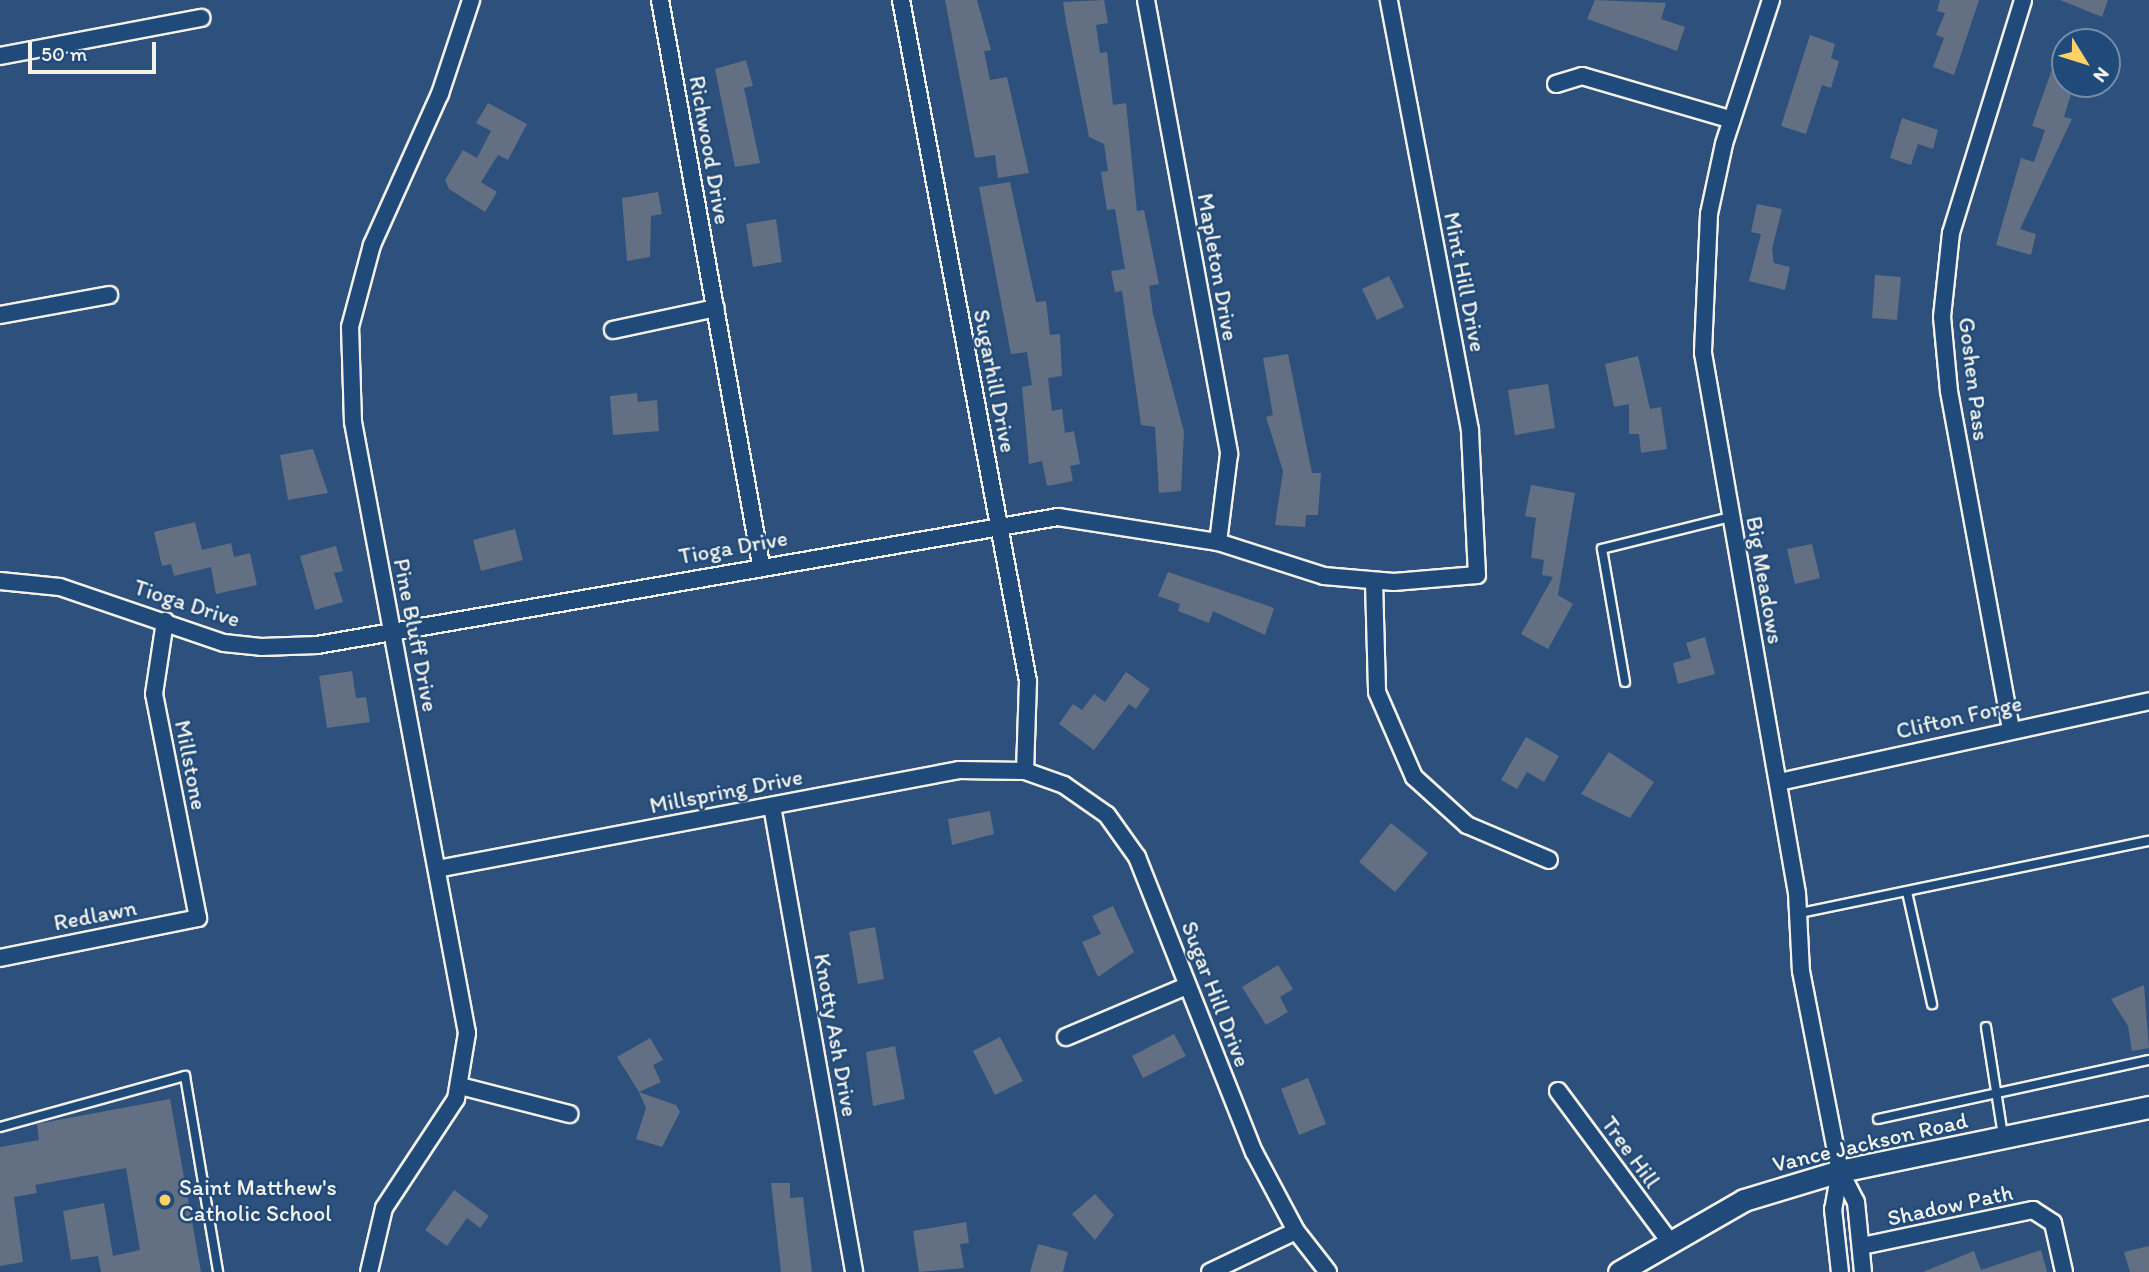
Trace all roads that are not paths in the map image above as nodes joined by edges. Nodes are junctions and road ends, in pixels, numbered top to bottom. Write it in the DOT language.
graph roads {
  1 [pos="471,0"];
  2 [pos="660,0"];
  3 [pos="901,0"];
  4 [pos="1146,0"];
  5 [pos="1389,0"];
  6 [pos="1771,0"];
  7 [pos="2023,0"];
  8 [pos="201,18"];
  9 [pos="0,56"];
  10 [pos="1556,84"];
  11 [pos="1732,120"];
  12 [pos="109,295"];
  13 [pos="716,308"];
  14 [pos="0,315"];
  15 [pos="613,330"];
  16 [pos="1730,517"];
  17 [pos="999,523"];
  18 [pos="1218,542"];
  19 [pos="761,565"];
  20 [pos="1477,575"];
  21 [pos="0,581"];
  22 [pos="1374,582"];
  23 [pos="165,621"];
  24 [pos="392,632"];
  25 [pos="1625,682"];
  26 [pos="2149,701"];
  27 [pos="2011,729"];
  28 [pos="1025,771"];
  29 [pos="1779,782"];
  30 [pos="772,806"];
  31 [pos="2149,841"];
  32 [pos="1549,860"];
  33 [pos="437,869"];
  34 [pos="1907,892"];
  35 [pos="1800,913"];
  36 [pos="198,918"];
  37 [pos="0,958"];
  38 [pos="1187,986"];
  39 [pos="1932,1004"];
  40 [pos="1986,1027"];
  41 [pos="1066,1037"];
  42 [pos="2149,1060"];
  43 [pos="460,1086"];
  44 [pos="1558,1091"];
  45 [pos="1996,1095"];
  46 [pos="2149,1107"];
  47 [pos="569,1114"];
  48 [pos="1878,1119"];
  49 [pos="0,1126"];
  50 [pos="2004,1139"];
  51 [pos="1840,1171"];
  52 [pos="1296,1231"];
  53 [pos="1668,1239"];
  54 [pos="1862,1246"];
  55 [pos="218,1272"];
  56 [pos="369,1272"];
  57 [pos="854,1272"];
  58 [pos="1210,1272"];
  59 [pos="1328,1272"];
  60 [pos="1619,1272"];
  61 [pos="1840,1272"];
  62 [pos="1863,1272"];
  63 [pos="2064,1272"];
  1 -- 24 [label="street, Pine Bluff Drive"];
  2 -- 13 [label="street, Richwood Drive"];
  3 -- 17 [label="street, Sugarhill Drive"];
  4 -- 18 [label="street, Mapleton Drive"];
  5 -- 20 [label="street, Mint Hill Drive"];
  6 -- 11 [label="street, Big Meadows"];
  7 -- 27 [label="street, Goshen Pass"];
  8 -- 9 [label="street"];
  10 -- 11 [label="street"];
  11 -- 16 [label="street, Big Meadows"];
  12 -- 14 [label="street"];
  13 -- 15 [label="street"];
  13 -- 19 [label="street, Richwood Drive"];
  16 -- 25 [label="lane"];
  16 -- 29 [label="street, Big Meadows"];
  17 -- 18 [label="street, Tioga Drive"];
  17 -- 19 [label="street, Tioga Drive"];
  17 -- 28 [label="street, Sugarhill Drive"];
  18 -- 22 [label="street, Tioga Drive"];
  19 -- 24 [label="street, Tioga Drive"];
  20 -- 22 [label="street, Tioga Drive"];
  21 -- 23 [label="street, Tioga Drive"];
  22 -- 32 [label="street"];
  23 -- 24 [label="street, Tioga Drive"];
  23 -- 36 [label="street, Millstone"];
  24 -- 33 [label="street, Pine Bluff Drive"];
  26 -- 27 [label="street, Clifton Forge"];
  27 -- 29 [label="street, Clifton Forge"];
  28 -- 30 [label="street, Millspring Drive"];
  28 -- 38 [label="street, Sugar Hill Drive"];
  29 -- 35 [label="street, Big Meadows"];
  30 -- 33 [label="street, Millspring Drive"];
  30 -- 57 [label="street, Knotty Ash Drive"];
  31 -- 34 [label="lane"];
  33 -- 43 [label="street, Pine Bluff Drive"];
  34 -- 35 [label="lane"];
  34 -- 39 [label="lane"];
  35 -- 51 [label="street, Big Meadows"];
  36 -- 37 [label="street, Redlawn"];
  38 -- 41 [label="street"];
  38 -- 52 [label="street, Sugar Hill Drive"];
  40 -- 45 [label="lane"];
  42 -- 45 [label="lane"];
  43 -- 47 [label="street"];
  43 -- 56 [label="street, Pine Bluff Drive"];
  44 -- 53 [label="street, Tree Hill"];
  45 -- 48 [label="lane"];
  45 -- 50 [label="lane"];
  46 -- 50 [label="main road, Vance Jackson Road"];
  49 -- 55 [label="lane"];
  50 -- 51 [label="main road, Vance Jackson Road"];
  51 -- 53 [label="main road, Vance Jackson Road"];
  51 -- 54 [label="street, Big Meadows"];
  51 -- 61 [label="street, Big Meadows"];
  52 -- 58 [label="street"];
  52 -- 59 [label="street, Sugar Hill Drive"];
  53 -- 60 [label="main road, Vance Jackson Road"];
  54 -- 62 [label="street, Big Meadows"];
  54 -- 63 [label="street, Shadow Path"];
}
